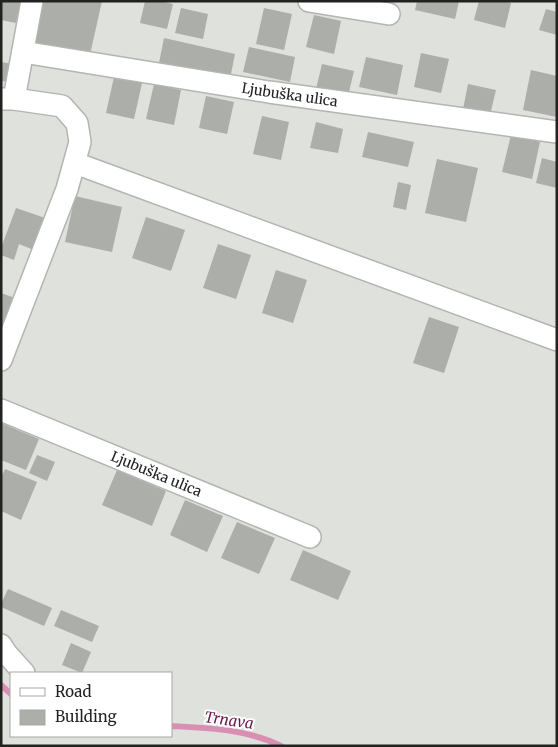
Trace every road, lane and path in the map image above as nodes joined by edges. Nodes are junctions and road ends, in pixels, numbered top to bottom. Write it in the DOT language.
graph roads {
  1 [pos="32,1"];
  2 [pos="309,1"];
  3 [pos="389,14"];
  4 [pos="23,52"];
  5 [pos="7,99"];
  6 [pos="557,132"];
  7 [pos="75,163"];
  8 [pos="557,340"];
  9 [pos="1,360"];
  10 [pos="1,410"];
  11 [pos="310,537"];
  12 [pos="1,646"];
  13 [pos="23,672"];
  1 -- 4 [label="street"];
  2 -- 3 [label="street"];
  4 -- 5 [label="street"];
  4 -- 6 [label="street, Ljubuška ulica"];
  5 -- 7 [label="street"];
  7 -- 8 [label="street"];
  7 -- 9 [label="street"];
  10 -- 11 [label="street, Ljubuška ulica"];
  12 -- 13 [label="street"];
}
